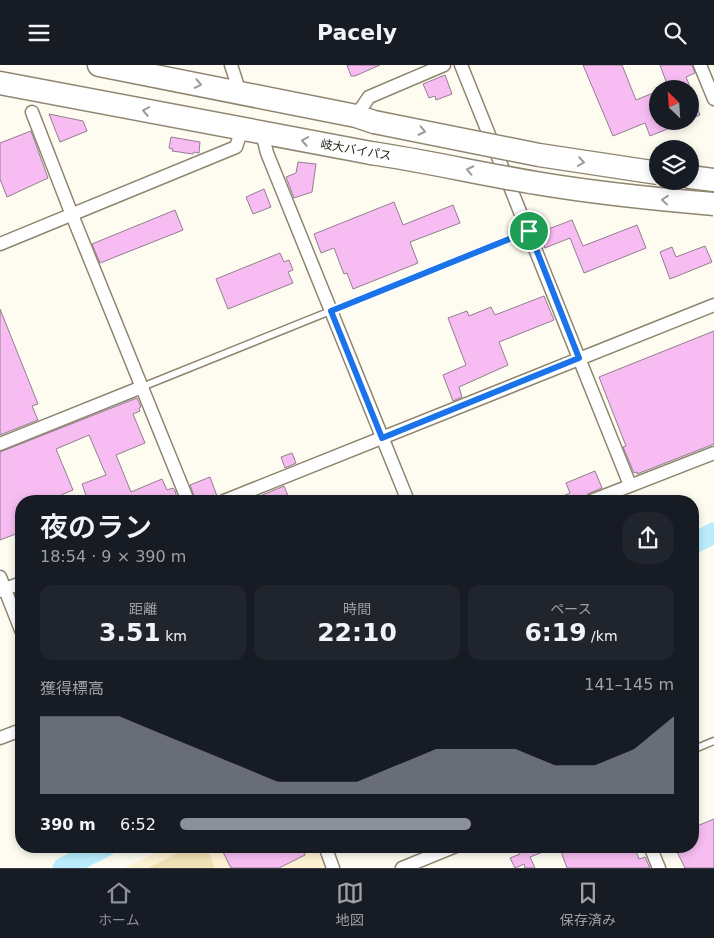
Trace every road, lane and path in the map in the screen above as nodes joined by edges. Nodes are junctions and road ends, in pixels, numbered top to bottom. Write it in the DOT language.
graph roads {
  1 [pos="99,65"];
  2 [pos="231,65"];
  3 [pos="444,65"];
  4 [pos="461,65"];
  5 [pos="700,65"];
  6 [pos="0,83"];
  7 [pos="240,93"];
  8 [pos="714,99"];
  9 [pos="32,112"];
  10 [pos="365,119"];
  11 [pos="252,131"];
  12 [pos="649,172"];
  13 [pos="699,178"];
  14 [pos="714,180"];
  15 [pos="714,204"];
  16 [pos="72,215"];
  17 [pos="529,231"];
  18 [pos="0,244"];
  19 [pos="714,305"];
  20 [pos="331,311"];
  21 [pos="579,358"];
  22 [pos="142,387"];
  23 [pos="382,438"];
  24 [pos="0,444"];
  25 [pos="714,453"];
  26 [pos="630,485"];
  27 [pos="186,495"];
  28 [pos="239,495"];
  29 [pos="406,495"];
  30 [pos="606,495"];
  31 [pos="15,584"];
  32 [pos="2,586"];
  33 [pos="15,616"];
  34 [pos="15,732"];
  35 [pos="0,738"];
  36 [pos="714,741"];
  37 [pos="699,747"];
  38 [pos="328,853"];
  39 [pos="439,853"];
  40 [pos="653,853"];
  41 [pos="333,868"];
  42 [pos="402,868"];
  43 [pos="659,868"];
  1 -- 7 [label="highway, one-way"];
  2 -- 7 [label="street"];
  3 -- 10 [label="street"];
  4 -- 17 [label="street"];
  5 -- 8 [label="street"];
  11 -- 6 [label="highway, 岐大バイパス, one-way"];
  7 -- 10 [label="highway"];
  9 -- 16 [label="street"];
  10 -- 12 [label="highway, one-way, bridge"];
  15 -- 11 [label="highway, 岐大バイパス, one-way, bridge"];
  11 -- 16 [label="street"];
  11 -- 20 [label="street"];
  13 -- 14 [label="highway"];
  16 -- 18 [label="street"];
  16 -- 22 [label="street"];
  17 -- 20 [label="lane"];
  17 -- 21 [label="street"];
  19 -- 21 [label="street"];
  20 -- 22 [label="lane"];
  20 -- 23 [label="street"];
  21 -- 23 [label="street"];
  21 -- 26 [label="street"];
  22 -- 24 [label="street"];
  22 -- 27 [label="street"];
  23 -- 28 [label="street"];
  23 -- 29 [label="street"];
  25 -- 26 [label="street"];
  26 -- 30 [label="street"];
  31 -- 32 [label="street"];
  32 -- 33 [label="street"];
  34 -- 35 [label="street"];
  36 -- 37 [label="lane"];
  38 -- 41 [label="street"];
  39 -- 42 [label="street"];
  40 -- 43 [label="street"];
}
